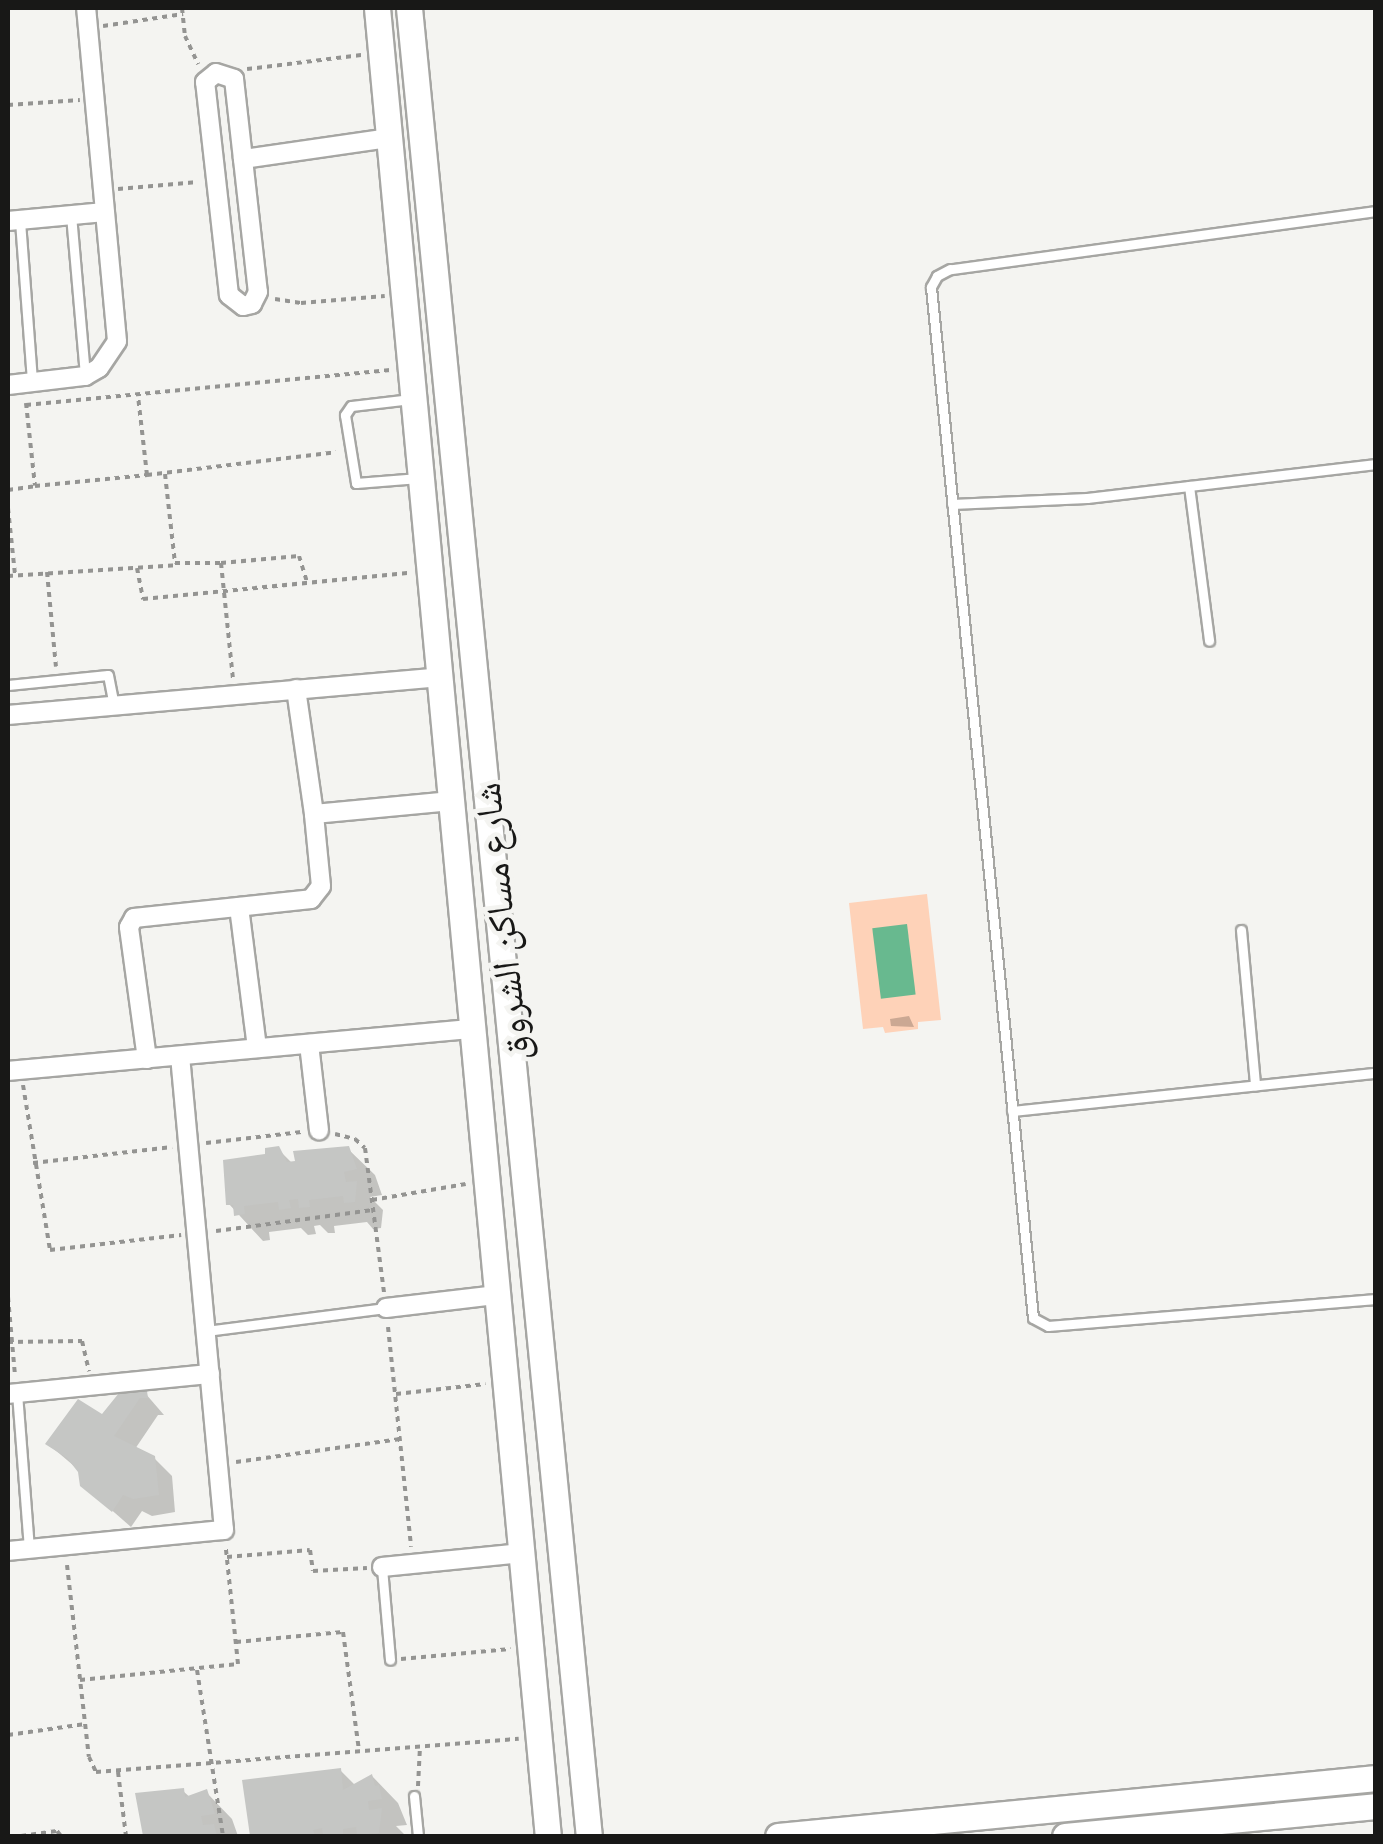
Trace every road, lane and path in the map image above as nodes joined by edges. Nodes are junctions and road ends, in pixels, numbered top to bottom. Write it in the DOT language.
graph roads {
  1 [pos="86,8"];
  2 [pos="377,8"];
  3 [pos="410,8"];
  4 [pos="182,11"];
  5 [pos="88,28"];
  6 [pos="381,53"];
  7 [pos="213,77"];
  8 [pos="94,100"];
  9 [pos="8,105"];
  10 [pos="389,138"];
  11 [pos="243,158"];
  12 [pos="216,180"];
  13 [pos="104,190"];
  14 [pos="1376,211"];
  15 [pos="106,212"];
  16 [pos="71,215"];
  17 [pos="14,220"];
  18 [pos="404,294"];
  19 [pos="256,300"];
  20 [pos="410,368"];
  21 [pos="84,376"];
  22 [pos="21,384"];
  23 [pos="138,394"];
  24 [pos="413,399"];
  25 [pos="26,405"];
  26 [pos="350,450"];
  27 [pos="1376,464"];
  28 [pos="165,474"];
  29 [pos="147,475"];
  30 [pos="421,478"];
  31 [pos="34,486"];
  32 [pos="1189,486"];
  33 [pos="8,490"];
  34 [pos="952,504"];
  35 [pos="8,508"];
  36 [pos="221,563"];
  37 [pos="176,565"];
  38 [pos="137,568"];
  39 [pos="430,571"];
  40 [pos="47,572"];
  41 [pos="15,575"];
  42 [pos="8,576"];
  43 [pos="308,583"];
  44 [pos="224,592"];
  45 [pos="1209,642"];
  46 [pos="440,677"];
  47 [pos="57,678"];
  48 [pos="8,685"];
  49 [pos="296,689"];
  50 [pos="234,695"];
  51 [pos="114,705"];
  52 [pos="8,715"];
  53 [pos="451,801"];
  54 [pos="314,814"];
  55 [pos="498,906"];
  56 [pos="239,908"];
  57 [pos="462,912"];
  58 [pos="1241,930"];
  59 [pos="503,954"];
  60 [pos="466,957"];
  61 [pos="472,1028"];
  62 [pos="309,1044"];
  63 [pos="257,1048"];
  64 [pos="180,1056"];
  65 [pos="147,1059"];
  66 [pos="14,1071"];
  67 [pos="1376,1073"];
  68 [pos="1255,1086"];
  69 [pos="1012,1110"];
  70 [pos="319,1130"];
  71 [pos="487,1181"];
  72 [pos="372,1200"];
  73 [pos="57,1252"];
  74 [pos="498,1295"];
  75 [pos="8,1296"];
  76 [pos="1376,1300"];
  77 [pos="386,1308"];
  78 [pos="206,1332"];
  79 [pos="10,1342"];
  80 [pos="210,1374"];
  81 [pos="506,1382"];
  82 [pos="91,1386"];
  83 [pos="12,1393"];
  84 [pos="396,1394"];
  85 [pos="400,1439"];
  86 [pos="218,1464"];
  87 [pos="224,1530"];
  88 [pos="65,1545"];
  89 [pos="29,1549"];
  90 [pos="8,1551"];
  91 [pos="522,1553"];
  92 [pos="227,1557"];
  93 [pos="413,1564"];
  94 [pos="382,1567"];
  95 [pos="236,1642"];
  96 [pos="530,1646"];
  97 [pos="390,1660"];
  98 [pos="196,1670"];
  99 [pos="80,1680"];
  100 [pos="85,1724"];
  101 [pos="8,1736"];
  102 [pos="539,1737"];
  103 [pos="420,1746"];
  104 [pos="359,1751"];
  105 [pos="213,1764"];
  106 [pos="118,1772"];
  107 [pos="1376,1778"];
  108 [pos="414,1796"];
  109 [pos="546,1804"];
  110 [pos="1376,1806"];
  111 [pos="592,1823"];
  112 [pos="21,1836"];
  113 [pos="61,1836"];
  114 [pos="126,1836"];
  115 [pos="223,1836"];
  116 [pos="418,1836"];
  117 [pos="548,1836"];
  118 [pos="778,1836"];
  119 [pos="1065,1836"];
  1 -- 5 [label="street"];
  2 -- 6 [label="street, شارع مساكن الشروق"];
  3 -- 55 [label="street, شارع مساكن الشروق"];
  4 -- 5 [label="path"];
  4 -- 7 [label="path"];
  5 -- 8 [label="street"];
  6 -- 7 [label="path"];
  6 -- 10 [label="street, شارع مساكن الشروق"];
  7 -- 11 [label="street"];
  7 -- 12 [label="street"];
  8 -- 9 [label="path"];
  8 -- 13 [label="street"];
  10 -- 11 [label="street"];
  10 -- 18 [label="street, شارع مساكن الشروق"];
  11 -- 19 [label="street"];
  12 -- 13 [label="path"];
  12 -- 19 [label="street"];
  13 -- 15 [label="street"];
  14 -- 34 [label="lane"];
  15 -- 16 [label="street"];
  15 -- 21 [label="street"];
  16 -- 17 [label="street"];
  16 -- 21 [label="lane"];
  17 -- 22 [label="lane"];
  18 -- 19 [label="path"];
  18 -- 20 [label="street, شارع مساكن الشروق"];
  20 -- 23 [label="path"];
  20 -- 24 [label="street, شارع مساكن الشروق"];
  21 -- 22 [label="street"];
  22 -- 25 [label="path"];
  23 -- 25 [label="path"];
  23 -- 29 [label="path"];
  24 -- 26 [label="lane"];
  24 -- 30 [label="street, شارع مساكن الشروق"];
  25 -- 31 [label="path"];
  26 -- 28 [label="path"];
  26 -- 30 [label="lane"];
  27 -- 32 [label="lane"];
  28 -- 29 [label="path"];
  28 -- 37 [label="path"];
  29 -- 31 [label="path"];
  30 -- 39 [label="street, شارع مساكن الشروق"];
  31 -- 33 [label="path"];
  32 -- 34 [label="lane"];
  32 -- 45 [label="lane"];
  34 -- 69 [label="lane"];
  35 -- 41 [label="path"];
  36 -- 37 [label="path"];
  36 -- 43 [label="path"];
  36 -- 44 [label="path"];
  37 -- 38 [label="path"];
  38 -- 40 [label="path"];
  38 -- 44 [label="path"];
  39 -- 43 [label="path"];
  39 -- 46 [label="street, شارع مساكن الشروق"];
  40 -- 41 [label="path"];
  40 -- 47 [label="path"];
  41 -- 42 [label="path"];
  43 -- 44 [label="path"];
  44 -- 50 [label="path"];
  46 -- 49 [label="street"];
  46 -- 53 [label="street, شارع مساكن الشروق"];
  47 -- 48 [label="lane"];
  47 -- 51 [label="lane"];
  49 -- 50 [label="street"];
  49 -- 54 [label="street"];
  50 -- 51 [label="street"];
  51 -- 52 [label="street"];
  53 -- 54 [label="street"];
  53 -- 57 [label="street, شارع مساكن الشروق"];
  54 -- 56 [label="street"];
  55 -- 57 [label="street"];
  55 -- 59 [label="street, شارع مساكن الشروق"];
  56 -- 63 [label="street"];
  56 -- 65 [label="street"];
  57 -- 60 [label="street, شارع مساكن الشروق"];
  58 -- 68 [label="lane"];
  59 -- 60 [label="street"];
  59 -- 111 [label="street, شارع مساكن الشروق"];
  60 -- 61 [label="street, شارع مساكن الشروق"];
  61 -- 62 [label="street"];
  61 -- 71 [label="street, شارع مساكن الشروق"];
  62 -- 63 [label="street"];
  62 -- 70 [label="street"];
  63 -- 64 [label="street"];
  64 -- 65 [label="street"];
  64 -- 78 [label="street"];
  65 -- 66 [label="street"];
  66 -- 73 [label="path"];
  67 -- 68 [label="lane"];
  68 -- 69 [label="lane"];
  69 -- 76 [label="lane"];
  70 -- 72 [label="path"];
  71 -- 72 [label="path"];
  71 -- 74 [label="street, شارع مساكن الشروق"];
  72 -- 77 [label="path"];
  74 -- 77 [label="street"];
  74 -- 81 [label="street, شارع مساكن الشروق"];
  75 -- 79 [label="path"];
  77 -- 78 [label="lane"];
  77 -- 84 [label="path"];
  78 -- 80 [label="street"];
  79 -- 82 [label="path"];
  79 -- 83 [label="path"];
  80 -- 82 [label="street"];
  80 -- 86 [label="street"];
  81 -- 84 [label="path"];
  81 -- 91 [label="street, شارع مساكن الشروق"];
  82 -- 83 [label="street"];
  83 -- 89 [label="lane"];
  84 -- 85 [label="path"];
  85 -- 86 [label="path"];
  85 -- 93 [label="path"];
  86 -- 87 [label="street"];
  87 -- 88 [label="street"];
  87 -- 92 [label="path"];
  88 -- 89 [label="street"];
  88 -- 99 [label="path"];
  89 -- 90 [label="street"];
  91 -- 93 [label="street"];
  91 -- 96 [label="street, شارع مساكن الشروق"];
  92 -- 94 [label="path"];
  92 -- 95 [label="path"];
  93 -- 94 [label="street"];
  94 -- 97 [label="lane"];
  95 -- 98 [label="path"];
  95 -- 104 [label="path"];
  96 -- 97 [label="path"];
  96 -- 102 [label="street, شارع مساكن الشروق"];
  98 -- 99 [label="path"];
  98 -- 105 [label="path"];
  99 -- 100 [label="path"];
  100 -- 101 [label="path"];
  100 -- 106 [label="path"];
  102 -- 103 [label="path"];
  102 -- 109 [label="street, شارع مساكن الشروق"];
  103 -- 104 [label="path"];
  103 -- 108 [label="path"];
  104 -- 105 [label="path"];
  105 -- 106 [label="path"];
  105 -- 115 [label="path"];
  106 -- 114 [label="path"];
  107 -- 118 [label="street"];
  108 -- 116 [label="lane"];
  109 -- 111 [label="street"];
  109 -- 117 [label="street, شارع مساكن الشروق"];
  110 -- 119 [label="street"];
  112 -- 113 [label="path"];
}
